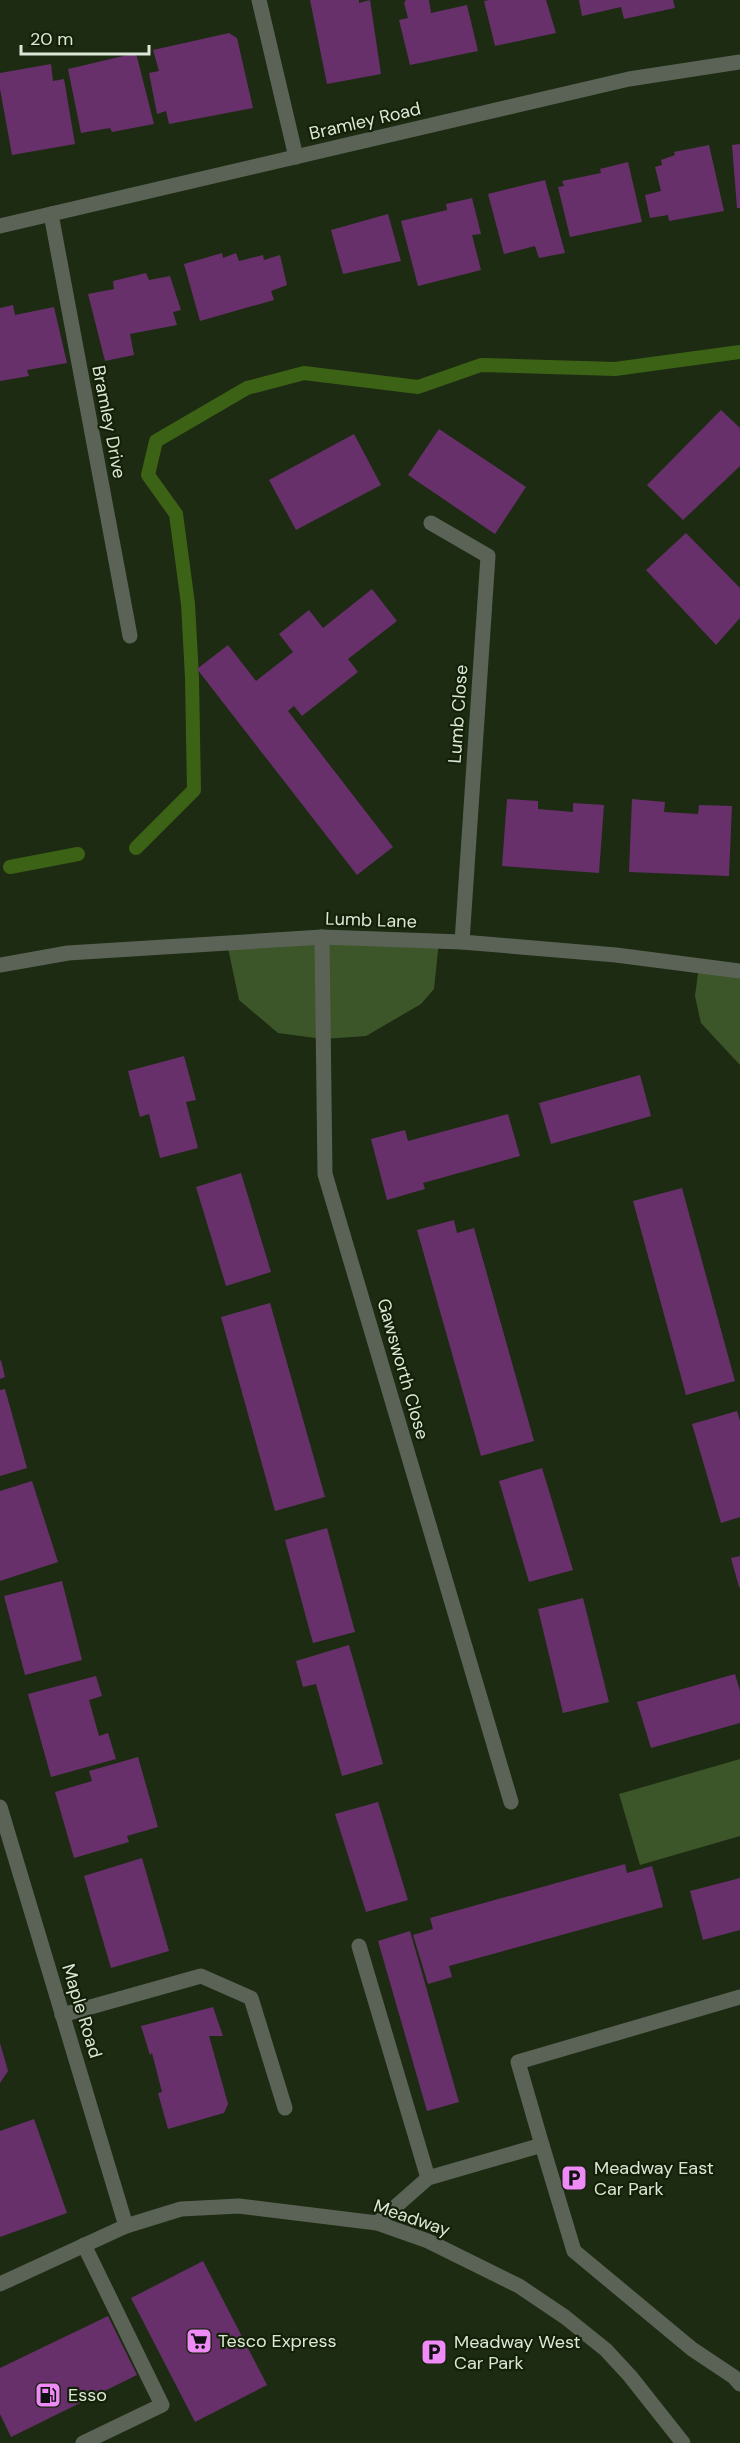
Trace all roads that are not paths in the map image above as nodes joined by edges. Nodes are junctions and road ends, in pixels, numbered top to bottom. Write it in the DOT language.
graph roads {
  1 [pos="259,0"];
  2 [pos="740,62"];
  3 [pos="296,157"];
  4 [pos="51,214"];
  5 [pos="0,226"];
  6 [pos="431,523"];
  7 [pos="130,636"];
  8 [pos="322,937"];
  9 [pos="462,942"];
  10 [pos="0,965"];
  11 [pos="740,971"];
  12 [pos="511,1802"];
  13 [pos="0,1807"];
  14 [pos="359,1946"];
  15 [pos="740,1997"];
  16 [pos="62,2015"];
  17 [pos="285,2108"];
  18 [pos="542,2145"];
  19 [pos="428,2178"];
  20 [pos="377,2223"];
  21 [pos="126,2226"];
  22 [pos="84,2245"];
  23 [pos="0,2284"];
  24 [pos="740,2384"];
  25 [pos="83,2443"];
  26 [pos="683,2443"];
  1 -- 3 [label="street"];
  2 -- 3 [label="street, Bramley Road"];
  3 -- 4 [label="street, Bramley Road"];
  4 -- 5 [label="street, Bramley Road"];
  4 -- 7 [label="street, Bramley Drive"];
  6 -- 9 [label="street, Lumb Close"];
  8 -- 9 [label="street, Lumb Lane"];
  8 -- 10 [label="street, Lumb Lane"];
  8 -- 12 [label="street, Gawsworth Close"];
  9 -- 11 [label="street, Lumb Lane"];
  13 -- 16 [label="street, Maple Road"];
  14 -- 19 [label="street"];
  15 -- 18 [label="street"];
  16 -- 17 [label="street"];
  16 -- 21 [label="street, Maple Road"];
  18 -- 19 [label="street"];
  18 -- 24 [label="street"];
  19 -- 20 [label="street"];
  20 -- 21 [label="street, Meadway"];
  20 -- 26 [label="street, Meadway"];
  21 -- 22 [label="street, Meadway"];
  22 -- 23 [label="street, Meadway"];
  22 -- 25 [label="street"];
}
